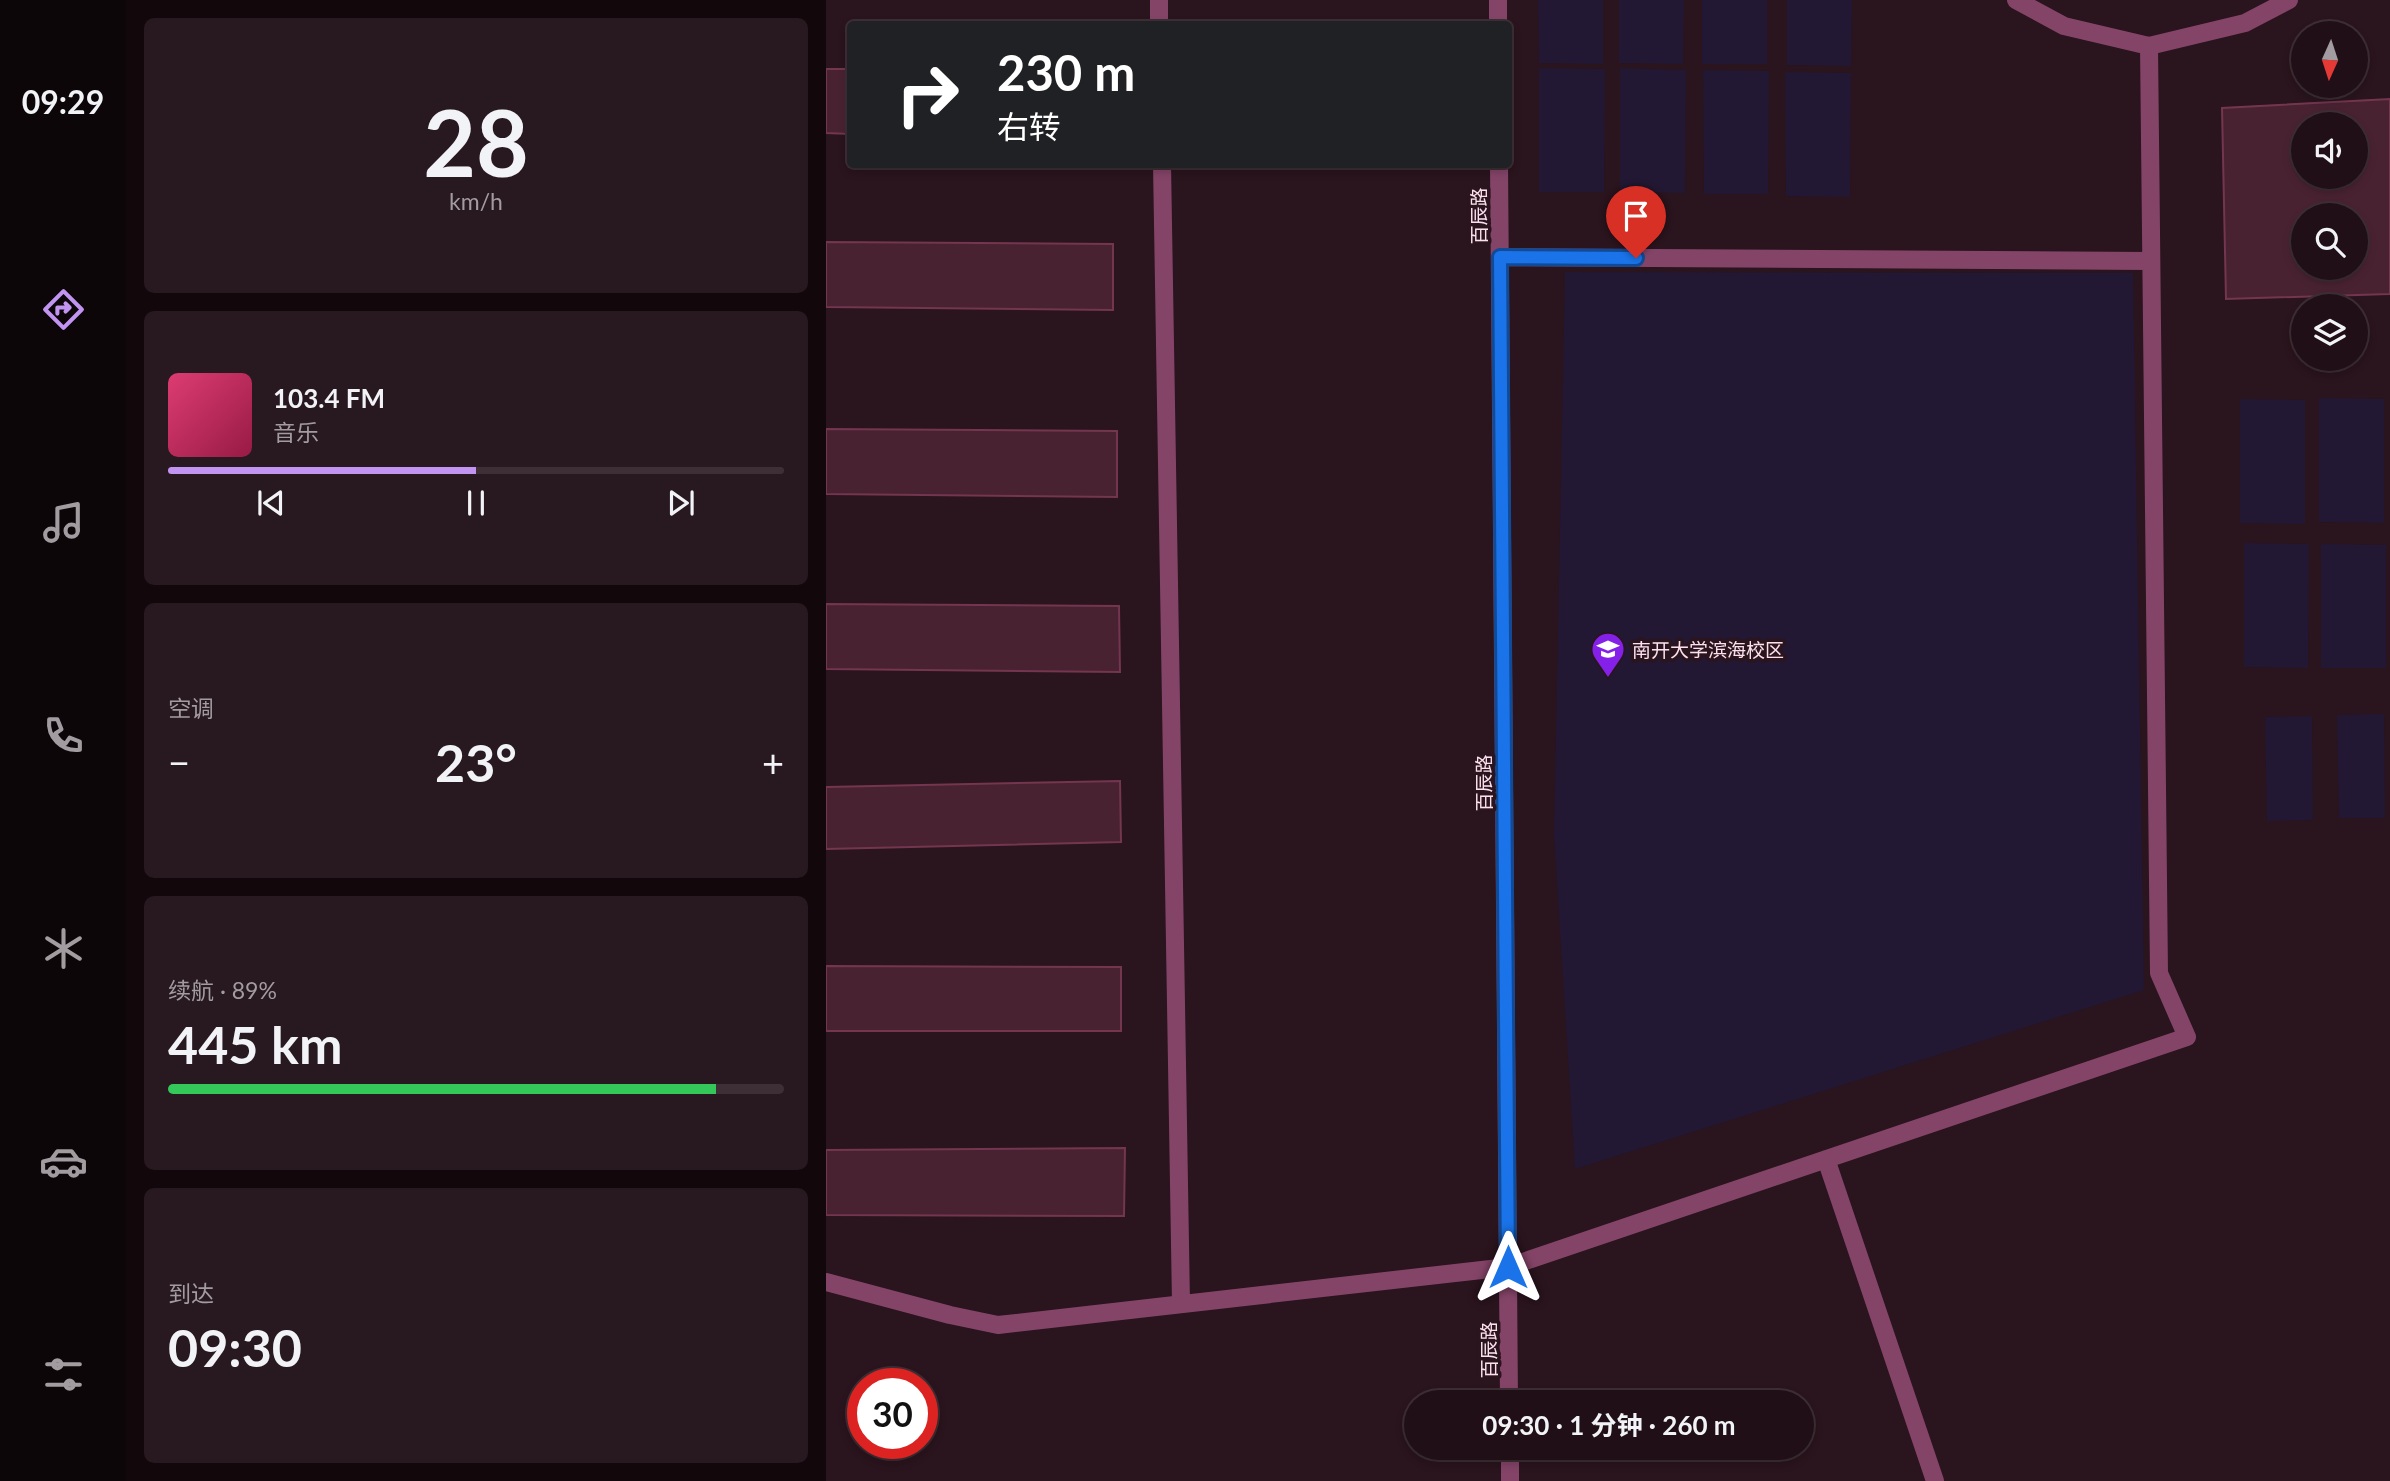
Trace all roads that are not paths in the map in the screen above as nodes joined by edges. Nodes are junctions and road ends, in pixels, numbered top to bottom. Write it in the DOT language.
graph roads {
  1 [pos="1159,0"];
  2 [pos="1498,0"];
  3 [pos="2016,0"];
  4 [pos="2289,0"];
  5 [pos="1159,21"];
  6 [pos="1498,21"];
  7 [pos="2149,46"];
  8 [pos="1162,168"];
  9 [pos="1499,168"];
  10 [pos="1500,257"];
  11 [pos="2151,261"];
  12 [pos="1826,1159"];
  13 [pos="1508,1267"];
  14 [pos="826,1282"];
  15 [pos="1181,1304"];
  16 [pos="1509,1390"];
  17 [pos="1510,1460"];
  18 [pos="1510,1481"];
  19 [pos="1935,1481"];
  1 -- 5 [label="street"];
  2 -- 6 [label="street"];
  3 -- 7 [label="street"];
  4 -- 7 [label="street"];
  7 -- 11 [label="street"];
  8 -- 15 [label="street"];
  9 -- 10 [label="street, 百辰路"];
  10 -- 11 [label="street"];
  10 -- 13 [label="street, 百辰路"];
  11 -- 12 [label="street"];
  12 -- 13 [label="street"];
  12 -- 19 [label="street"];
  13 -- 15 [label="street"];
  13 -- 16 [label="street, 百辰路"];
  14 -- 15 [label="street"];
  17 -- 18 [label="street"];
}
